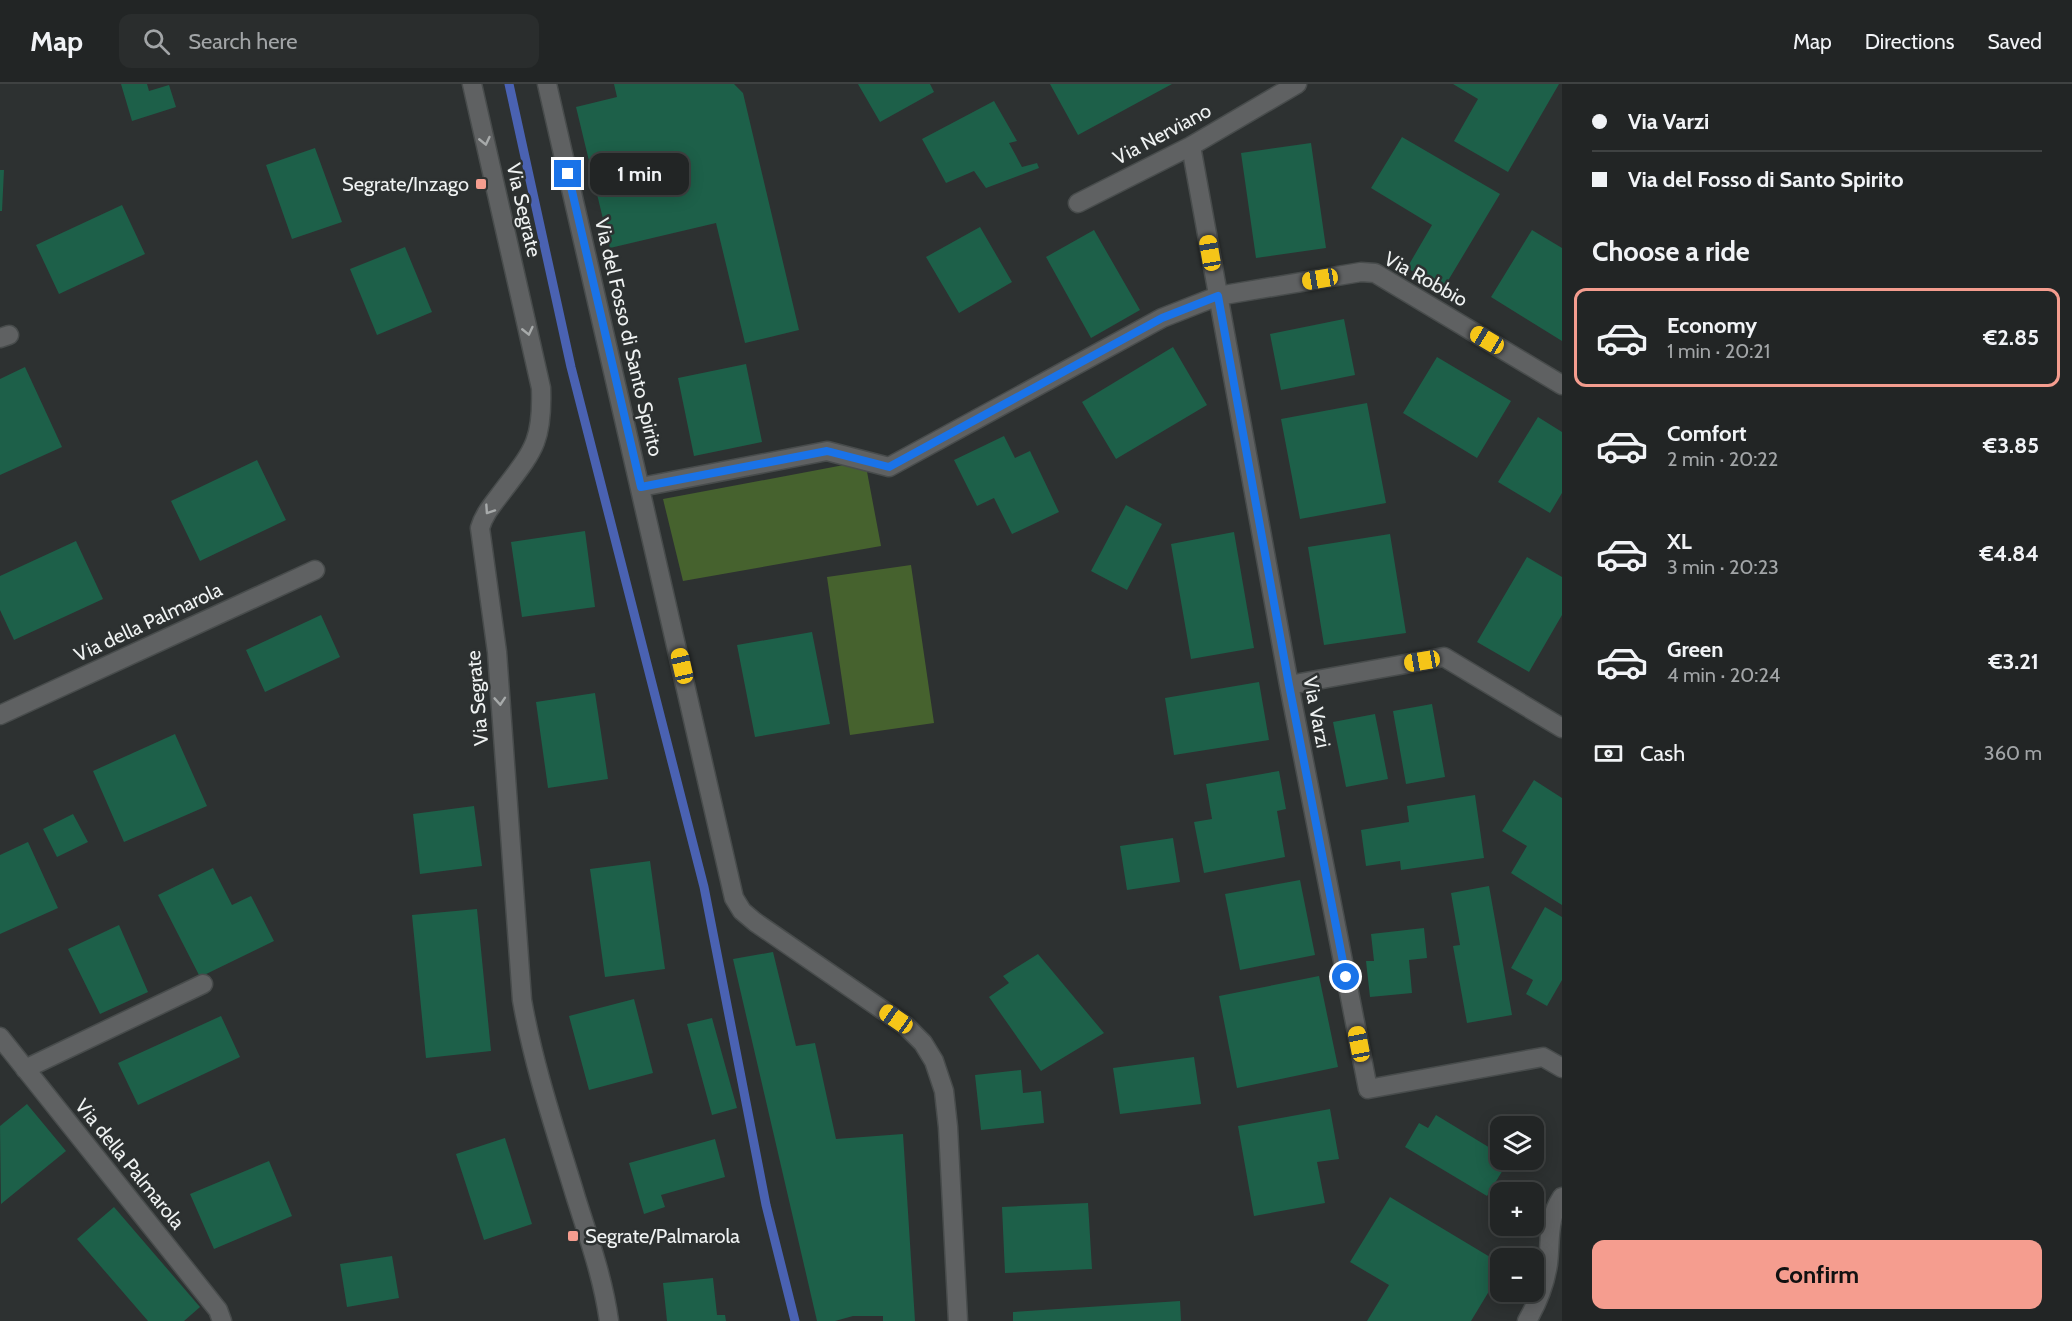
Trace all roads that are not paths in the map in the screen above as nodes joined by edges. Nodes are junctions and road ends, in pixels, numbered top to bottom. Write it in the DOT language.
graph roads {
  1 [pos="472,84"];
  2 [pos="547,84"];
  3 [pos="1297,84"];
  4 [pos="1191,146"];
  5 [pos="1078,203"];
  6 [pos="1218,296"];
  7 [pos="1562,385"];
  8 [pos="641,487"];
  9 [pos="315,570"];
  10 [pos="1289,685"];
  11 [pos="0,715"];
  12 [pos="1562,728"];
  13 [pos="203,984"];
  14 [pos="0,1037"];
  15 [pos="1562,1068"];
  16 [pos="26,1069"];
  17 [pos="1562,1197"];
  18 [pos="222,1321"];
  19 [pos="609,1321"];
  20 [pos="958,1321"];
  21 [pos="1527,1321"];
  1 -- 19 [label="street, Via Segrate, one-way"];
  2 -- 8 [label="street, Via del Fosso di Santo Spirito"];
  3 -- 4 [label="street, Via Nerviano"];
  4 -- 5 [label="street, Via Nerviano"];
  4 -- 6 [label="street, Via Varzi"];
  6 -- 7 [label="street, Via Robbio"];
  6 -- 8 [label="street, Via Robbio"];
  6 -- 10 [label="street, Via Varzi"];
  8 -- 20 [label="street, Via del Fosso di Santo Spirito"];
  9 -- 11 [label="street, Via della Palmarola"];
  10 -- 12 [label="street"];
  10 -- 15 [label="street, Via Varzi"];
  13 -- 16 [label="street"];
  14 -- 16 [label="street, Via della Palmarola"];
  16 -- 18 [label="street, Via della Palmarola"];
  17 -- 21 [label="street"];
}
